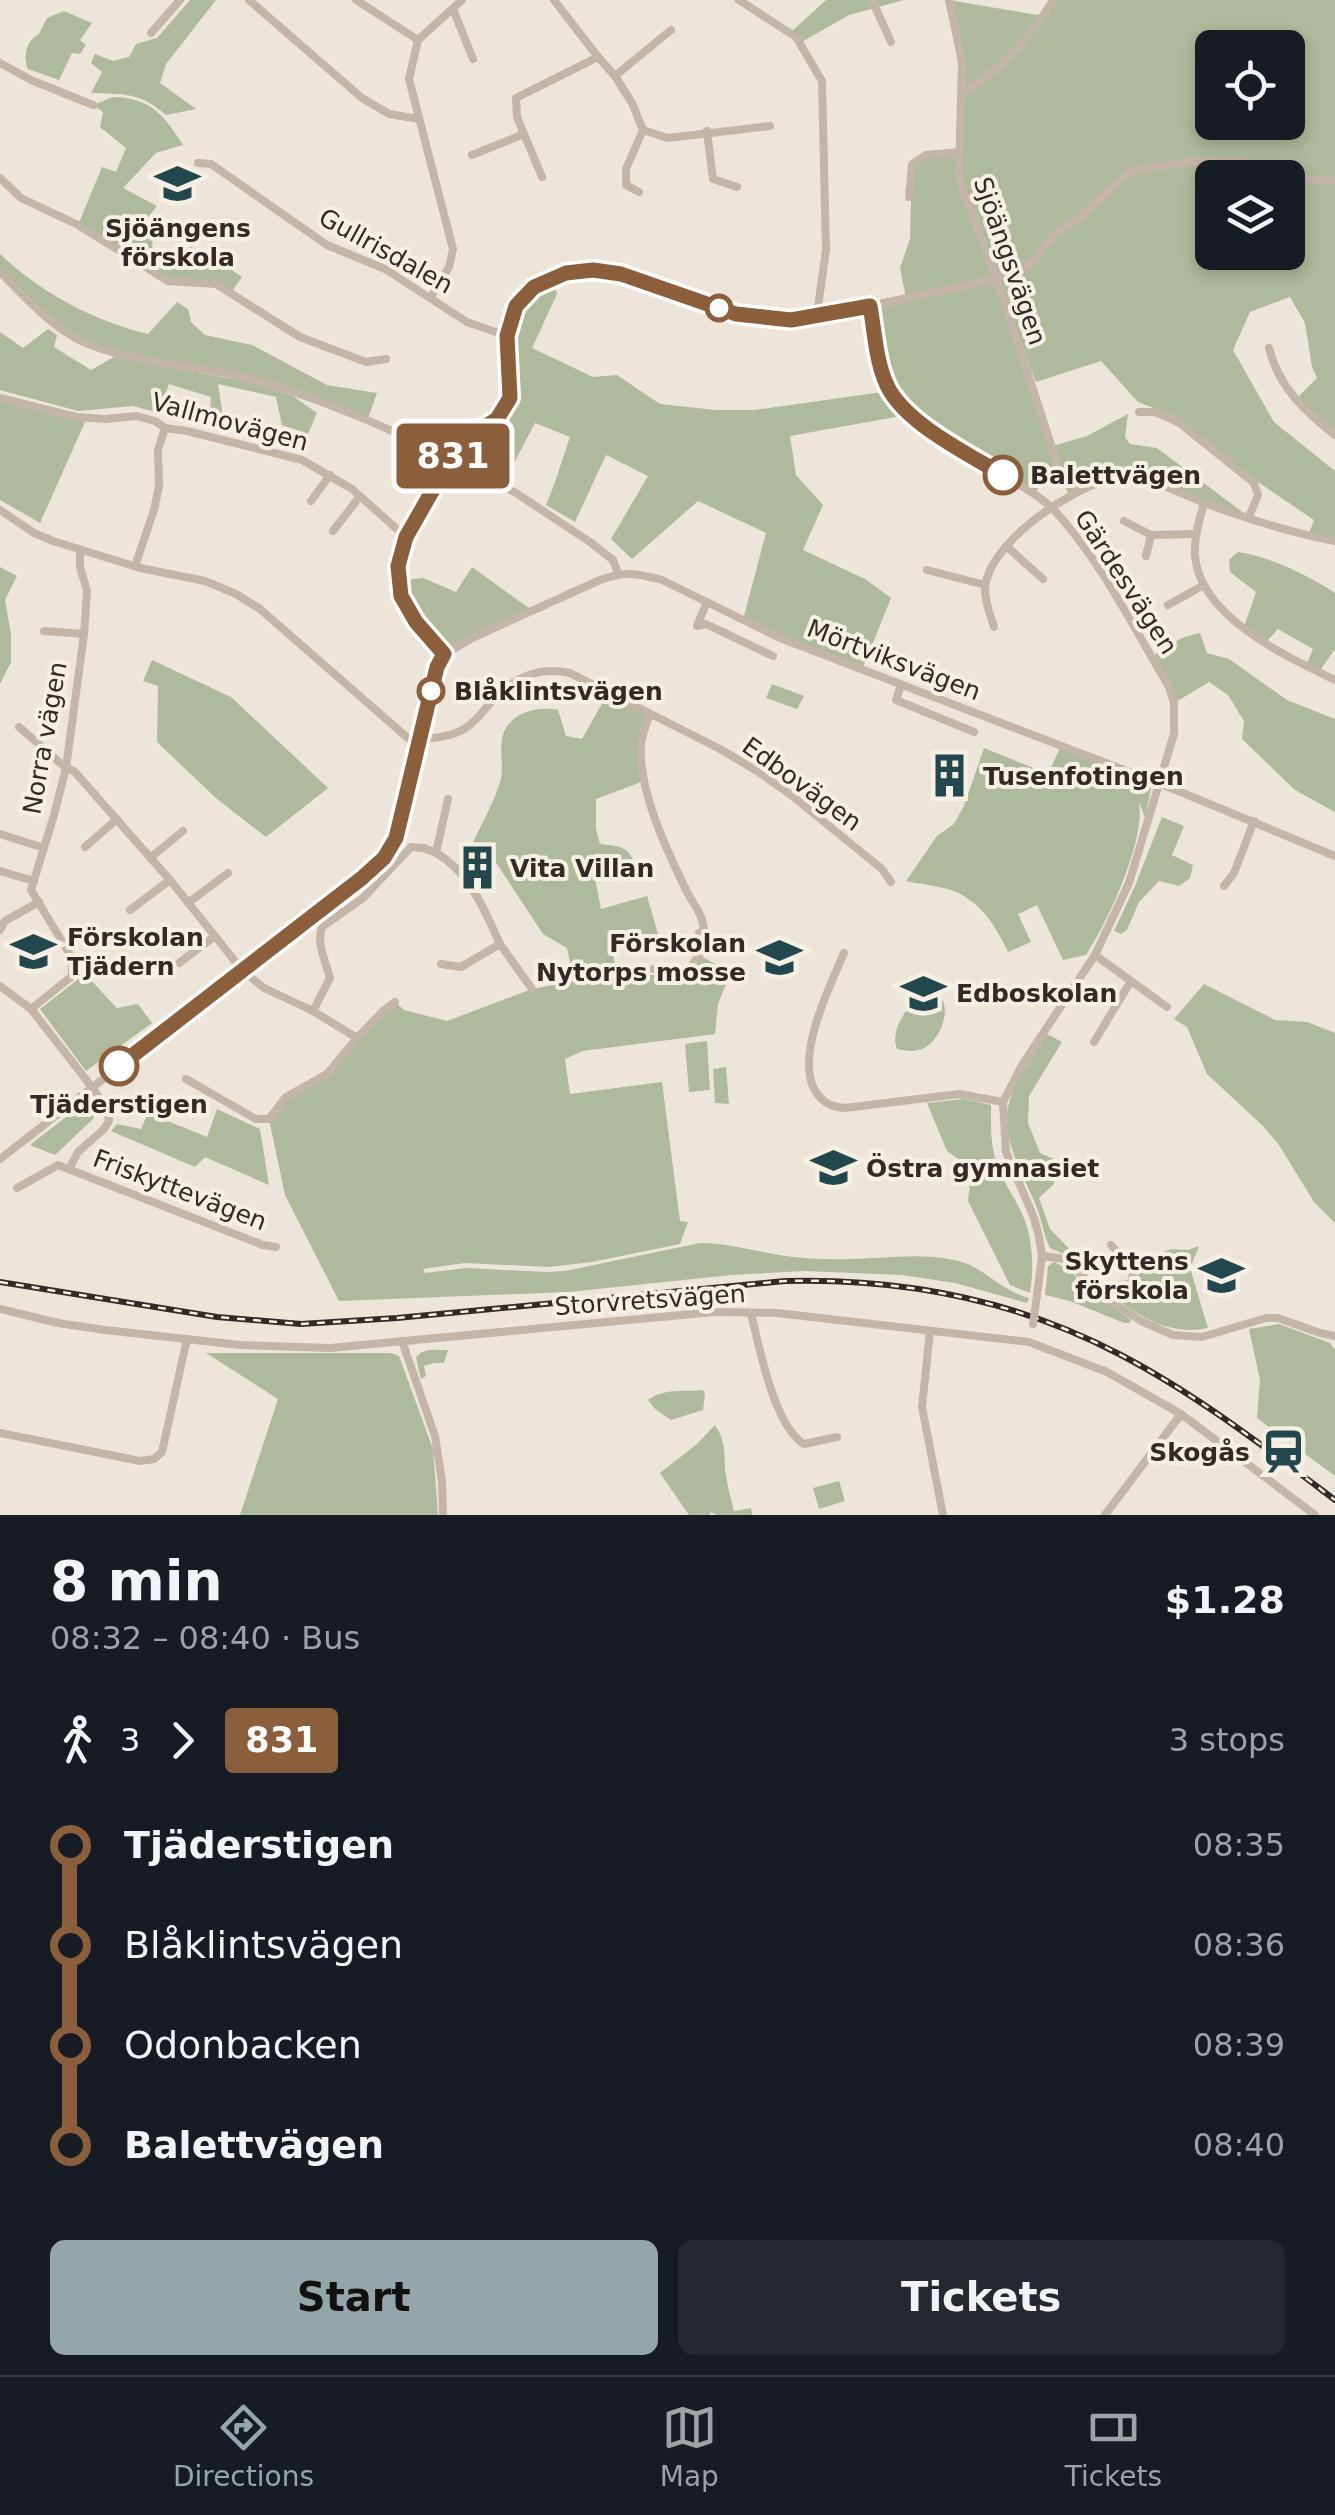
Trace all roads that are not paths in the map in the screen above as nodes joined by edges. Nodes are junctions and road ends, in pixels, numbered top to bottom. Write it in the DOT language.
graph roads {
  1 [pos="180,0"];
  2 [pos="249,0"];
  3 [pos="356,0"];
  4 [pos="462,0"];
  5 [pos="555,0"];
  6 [pos="739,0"];
  7 [pos="872,0"];
  8 [pos="950,0"];
  9 [pos="1053,0"];
  10 [pos="453,9"];
  11 [pos="671,30"];
  12 [pos="151,33"];
  13 [pos="418,40"];
  14 [pos="891,42"];
  15 [pos="598,57"];
  16 [pos="473,59"];
  17 [pos="0,63"];
  18 [pos="615,76"];
  19 [pos="962,92"];
  20 [pos="93,104"];
  21 [pos="418,120"];
  22 [pos="770,126"];
  23 [pos="643,130"];
  24 [pos="708,132"];
  25 [pos="524,134"];
  26 [pos="959,152"];
  27 [pos="472,155"];
  28 [pos="198,163"];
  29 [pos="542,177"];
  30 [pos="0,178"];
  31 [pos="1335,181"];
  32 [pos="737,187"];
  33 [pos="638,192"];
  34 [pos="909,197"];
  35 [pos="0,272"];
  36 [pos="996,279"];
  37 [pos="432,297"];
  38 [pos="870,306"];
  39 [pos="817,314"];
  40 [pos="507,336"];
  41 [pos="1269,348"];
  42 [pos="386,359"];
  43 [pos="0,398"];
  44 [pos="1138,412"];
  45 [pos="166,428"];
  46 [pos="1335,435"];
  47 [pos="451,458"];
  48 [pos="476,467"];
  49 [pos="1058,472"];
  50 [pos="330,475"];
  51 [pos="360,496"];
  52 [pos="311,501"];
  53 [pos="1204,503"];
  54 [pos="1053,509"];
  55 [pos="0,510"];
  56 [pos="1249,517"];
  57 [pos="1124,521"];
  58 [pos="333,531"];
  59 [pos="1195,534"];
  60 [pos="1151,535"];
  61 [pos="406,537"];
  62 [pos="1335,541"];
  63 [pos="1006,546"];
  64 [pos="80,551"];
  65 [pos="1146,556"];
  66 [pos="135,566"];
  67 [pos="927,570"];
  68 [pos="618,573"];
  69 [pos="1043,579"];
  70 [pos="1204,585"];
  71 [pos="985,586"];
  72 [pos="707,602"];
  73 [pos="1168,605"];
  74 [pos="994,626"];
  75 [pos="44,631"];
  76 [pos="84,634"];
  77 [pos="444,654"];
  78 [pos="774,656"];
  79 [pos="1335,680"];
  80 [pos="901,685"];
  81 [pos="650,714"];
  82 [pos="19,727"];
  83 [pos="974,732"];
  84 [pos="418,743"];
  85 [pos="66,768"];
  86 [pos="1160,784"];
  87 [pos="448,800"];
  88 [pos="116,819"];
  89 [pos="1254,821"];
  90 [pos="183,831"];
  91 [pos="0,834"];
  92 [pos="44,848"];
  93 [pos="85,848"];
  94 [pos="436,852"];
  95 [pos="1335,856"];
  96 [pos="150,858"];
  97 [pos="0,871"];
  98 [pos="228,874"];
  99 [pos="170,880"];
  100 [pos="34,881"];
  101 [pos="890,882"];
  102 [pos="1224,886"];
  103 [pos="39,902"];
  104 [pos="188,903"];
  105 [pos="130,910"];
  106 [pos="0,930"];
  107 [pos="215,936"];
  108 [pos="500,944"];
  109 [pos="844,953"];
  110 [pos="1095,955"];
  111 [pos="179,963"];
  112 [pos="441,964"];
  113 [pos="654,969"];
  114 [pos="242,970"];
  115 [pos="1131,981"];
  116 [pos="0,986"];
  117 [pos="532,989"];
  118 [pos="395,1002"];
  119 [pos="1167,1006"];
  120 [pos="31,1010"];
  121 [pos="313,1012"];
  122 [pos="357,1038"];
  123 [pos="1094,1042"];
  124 [pos="186,1080"];
  125 [pos="92,1087"];
  126 [pos="1003,1102"];
  127 [pos="0,1159"];
  128 [pos="69,1169"];
  129 [pos="17,1188"];
  130 [pos="276,1246"];
  131 [pos="1111,1246"];
  132 [pos="1042,1256"];
  133 [pos="1106,1298"];
  134 [pos="3,1309"];
  135 [pos="750,1313"];
  136 [pos="0,1320"];
  137 [pos="930,1331"];
  138 [pos="1335,1336"];
  139 [pos="187,1339"];
  140 [pos="402,1341"];
  141 [pos="1029,1342"];
  142 [pos="1180,1414"];
  143 [pos="0,1433"];
  144 [pos="837,1437"];
  145 [pos="443,1515"];
  146 [pos="943,1515"];
  147 [pos="1105,1515"];
  148 [pos="1315,1515"];
  1 -- 12 [label="street"];
  2 -- 21 [label="street"];
  3 -- 13 [label="street"];
  4 -- 10 [label="street"];
  5 -- 15 [label="street"];
  6 -- 39 [label="street"];
  7 -- 14 [label="street"];
  8 -- 19 [label="street, Sjöängsvägen"];
  9 -- 19 [label="street"];
  10 -- 13 [label="street"];
  10 -- 16 [label="street"];
  11 -- 18 [label="street"];
  13 -- 21 [label="street"];
  15 -- 18 [label="street"];
  15 -- 25 [label="street"];
  17 -- 20 [label="street"];
  18 -- 23 [label="street"];
  19 -- 26 [label="street, Sjöängsvägen"];
  21 -- 37 [label="street"];
  22 -- 24 [label="street"];
  23 -- 24 [label="street"];
  23 -- 33 [label="street"];
  24 -- 32 [label="street"];
  25 -- 27 [label="street"];
  25 -- 29 [label="street"];
  26 -- 34 [label="street"];
  26 -- 36 [label="street, Sjöängsvägen"];
  28 -- 37 [label="street, Gullrisdalen"];
  30 -- 42 [label="street"];
  31 -- 36 [label="street"];
  35 -- 47 [label="street"];
  36 -- 38 [label="street"];
  36 -- 49 [label="street, Sjöängsvägen"];
  37 -- 40 [label="street, Gullrisdalen"];
  38 -- 39 [label="street"];
  38 -- 54 [label="street, Gärdesvägen"];
  39 -- 40 [label="street"];
  40 -- 47 [label="street"];
  41 -- 46 [label="street"];
  43 -- 45 [label="street, Vallmovägen"];
  44 -- 56 [label="street"];
  45 -- 50 [label="street, Vallmovägen"];
  45 -- 66 [label="street"];
  47 -- 61 [label="street"];
  48 -- 68 [label="street"];
  50 -- 51 [label="street, Vallmovägen"];
  50 -- 52 [label="street, Vallmovägen"];
  51 -- 58 [label="street"];
  51 -- 61 [label="street, Vallmovägen"];
  53 -- 54 [label="street"];
  53 -- 56 [label="street"];
  53 -- 59 [label="street"];
  54 -- 63 [label="street"];
  54 -- 86 [label="street, Gärdesvägen"];
  55 -- 64 [label="street"];
  56 -- 62 [label="street"];
  57 -- 60 [label="street"];
  59 -- 60 [label="street"];
  59 -- 70 [label="street"];
  60 -- 65 [label="street"];
  61 -- 77 [label="street"];
  63 -- 69 [label="street"];
  63 -- 71 [label="street"];
  64 -- 66 [label="street"];
  64 -- 76 [label="street, Norra vägen"];
  66 -- 84 [label="street"];
  67 -- 71 [label="street"];
  68 -- 72 [label="street, Mörtviksvägen"];
  68 -- 77 [label="street"];
  70 -- 73 [label="street"];
  70 -- 79 [label="street"];
  71 -- 74 [label="street"];
  72 -- 78 [label="street"];
  72 -- 80 [label="street, Mörtviksvägen"];
  75 -- 76 [label="street, Norra vägen"];
  76 -- 85 [label="street, Norra vägen"];
  77 -- 84 [label="street"];
  80 -- 83 [label="street"];
  80 -- 86 [label="street, Mörtviksvägen"];
  81 -- 84 [label="street, Edbovägen"];
  81 -- 101 [label="street, Edbovägen"];
  81 -- 113 [label="street"];
  82 -- 85 [label="street"];
  84 -- 114 [label="street"];
  85 -- 88 [label="street"];
  85 -- 92 [label="street, Norra vägen"];
  86 -- 89 [label="street, Mörtviksvägen"];
  86 -- 110 [label="street, Gärdesvägen"];
  87 -- 94 [label="street"];
  88 -- 93 [label="street"];
  88 -- 96 [label="street"];
  89 -- 95 [label="street, Mörtviksvägen"];
  89 -- 102 [label="street"];
  90 -- 96 [label="street"];
  91 -- 92 [label="street, Norra vägen"];
  92 -- 100 [label="street, Norra vägen"];
  94 -- 108 [label="street"];
  94 -- 121 [label="street"];
  96 -- 99 [label="street"];
  97 -- 100 [label="street"];
  98 -- 104 [label="street"];
  99 -- 104 [label="street"];
  99 -- 105 [label="street"];
  100 -- 103 [label="street"];
  103 -- 106 [label="street"];
  103 -- 120 [label="street"];
  104 -- 107 [label="street"];
  107 -- 111 [label="street"];
  107 -- 114 [label="street"];
  108 -- 112 [label="street"];
  108 -- 117 [label="street"];
  109 -- 126 [label="street"];
  110 -- 115 [label="street"];
  110 -- 126 [label="street, Gärdesvägen"];
  114 -- 121 [label="street"];
  114 -- 125 [label="street"];
  115 -- 119 [label="street"];
  115 -- 123 [label="street"];
  116 -- 120 [label="street"];
  118 -- 122 [label="street"];
  120 -- 125 [label="street"];
  121 -- 122 [label="street"];
  122 -- 124 [label="street"];
  125 -- 127 [label="street"];
  125 -- 128 [label="street, Friskyttevägen"];
  126 -- 132 [label="street"];
  128 -- 129 [label="street, Friskyttevägen"];
  128 -- 130 [label="street, Friskyttevägen"];
  131 -- 133 [label="street"];
  132 -- 133 [label="street"];
  132 -- 141 [label="street, bridge"];
  133 -- 138 [label="street"];
  134 -- 136 [label="street"];
  134 -- 139 [label="street, Storvretsvägen"];
  135 -- 137 [label="street, Storvretsvägen"];
  135 -- 140 [label="street, Storvretsvägen"];
  135 -- 144 [label="street"];
  137 -- 141 [label="street, Storvretsvägen"];
  137 -- 146 [label="street"];
  139 -- 140 [label="street, Storvretsvägen"];
  139 -- 143 [label="street"];
  140 -- 145 [label="street"];
  141 -- 142 [label="street, Storvretsvägen"];
  142 -- 147 [label="street"];
  142 -- 148 [label="street, Storvretsvägen"];
}
